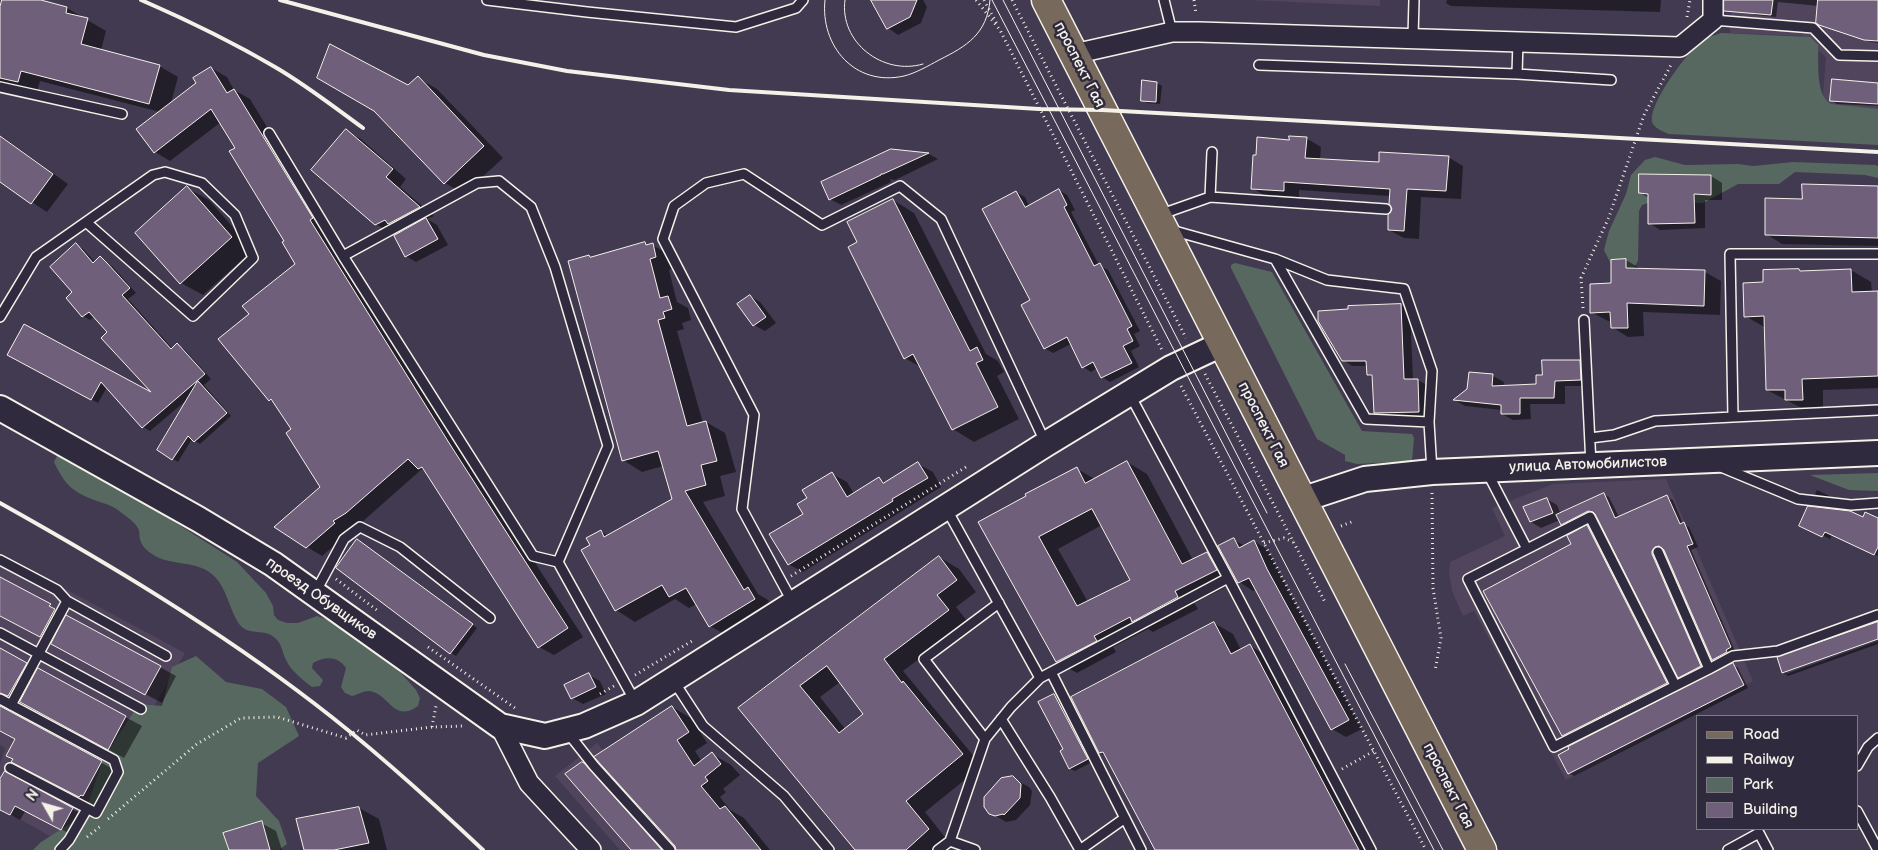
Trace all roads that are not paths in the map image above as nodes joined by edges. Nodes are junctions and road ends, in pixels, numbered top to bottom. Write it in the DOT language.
graph roads {
  1 [pos="487,0"];
  2 [pos="803,0"];
  3 [pos="1046,0"];
  4 [pos="1164,0"];
  5 [pos="1414,0"];
  6 [pos="1713,0"];
  7 [pos="1713,20"];
  8 [pos="1172,32"];
  9 [pos="1413,37"];
  10 [pos="1518,41"];
  11 [pos="1074,54"];
  12 [pos="1878,56"];
  13 [pos="1259,65"];
  14 [pos="1517,74"];
  15 [pos="1611,80"];
  16 [pos="0,87"];
  17 [pos="122,114"];
  18 [pos="268,133"];
  19 [pos="1212,152"];
  20 [pos="1210,197"];
  21 [pos="1386,209"];
  22 [pos="1160,221"];
  23 [pos="86,222"];
  24 [pos="1878,254"];
  25 [pos="343,256"];
  26 [pos="1275,259"];
  27 [pos="0,317"];
  28 [pos="1584,320"];
  29 [pos="1222,344"];
  30 [pos="1129,393"];
  31 [pos="0,408"];
  32 [pos="1878,410"];
  33 [pos="1732,417"];
  34 [pos="1429,422"];
  35 [pos="1590,438"];
  36 [pos="1046,444"];
  37 [pos="1878,454"];
  38 [pos="1705,461"];
  39 [pos="1591,465"];
  40 [pos="1486,470"];
  41 [pos="1432,472"];
  42 [pos="1301,500"];
  43 [pos="1878,503"];
  44 [pos="945,507"];
  45 [pos="1527,549"];
  46 [pos="1658,552"];
  47 [pos="0,560"];
  48 [pos="558,562"];
  49 [pos="1228,578"];
  50 [pos="315,593"];
  51 [pos="67,601"];
  52 [pos="999,603"];
  53 [pos="793,604"];
  54 [pos="1878,615"];
  55 [pos="490,618"];
  56 [pos="0,633"];
  57 [pos="38,654"];
  58 [pos="166,656"];
  59 [pos="1709,669"];
  60 [pos="1051,672"];
  61 [pos="1040,678"];
  62 [pos="673,680"];
  63 [pos="1676,686"];
  64 [pos="0,698"];
  65 [pos="636,703"];
  66 [pos="11,705"];
  67 [pos="141,709"];
  68 [pos="1001,719"];
  69 [pos="500,726"];
  70 [pos="567,730"];
  71 [pos="1878,738"];
  72 [pos="985,740"];
  73 [pos="1858,764"];
  74 [pos="10,768"];
  75 [pos="87,809"];
  76 [pos="1858,813"];
  77 [pos="1125,818"];
  78 [pos="950,841"];
  79 [pos="60,850"];
  80 [pos="590,850"];
  81 [pos="670,850"];
  82 [pos="829,850"];
  83 [pos="938,850"];
  84 [pos="975,850"];
  85 [pos="1080,850"];
  86 [pos="1142,850"];
  87 [pos="1371,850"];
  88 [pos="1482,850"];
  89 [pos="1728,850"];
  90 [pos="1768,850"];
  91 [pos="1878,850"];
  1 -- 2 [label="lane"];
  3 -- 11 [label="main road, проспект Гая"];
  4 -- 8 [label="lane"];
  5 -- 9 [label="lane"];
  6 -- 7 [label="street"];
  7 -- 10 [label="street"];
  7 -- 12 [label="lane"];
  8 -- 9 [label="street"];
  8 -- 11 [label="street"];
  9 -- 10 [label="street"];
  10 -- 14 [label="lane"];
  11 -- 22 [label="main road, проспект Гая"];
  13 -- 14 [label="lane"];
  14 -- 15 [label="lane"];
  16 -- 17 [label="lane"];
  18 -- 25 [label="lane"];
  19 -- 20 [label="lane"];
  20 -- 21 [label="lane"];
  20 -- 22 [label="lane"];
  22 -- 26 [label="lane"];
  22 -- 29 [label="main road, проспект Гая"];
  23 -- 23 [label="lane"];
  23 -- 27 [label="lane"];
  24 -- 33 [label="lane"];
  25 -- 48 [label="lane"];
  25 -- 48 [label="lane"];
  26 -- 34 [label="lane"];
  26 -- 34 [label="lane"];
  28 -- 35 [label="lane"];
  29 -- 30 [label="street"];
  29 -- 42 [label="main road, проспект Гая"];
  30 -- 36 [label="street"];
  30 -- 49 [label="lane"];
  31 -- 50 [label="street, проезд Обувщиков"];
  32 -- 33 [label="lane"];
  33 -- 35 [label="lane"];
  34 -- 41 [label="lane"];
  35 -- 39 [label="lane"];
  36 -- 44 [label="street"];
  36 -- 53 [label="lane"];
  37 -- 38 [label="street, улица Автомобилистов"];
  38 -- 39 [label="street, улица Автомобилистов"];
  38 -- 43 [label="lane"];
  39 -- 40 [label="street, улица Автомобилистов"];
  40 -- 41 [label="street, улица Автомобилистов"];
  40 -- 45 [label="lane"];
  41 -- 42 [label="street, улица Автомобилистов"];
  42 -- 88 [label="main road, проспект Гая"];
  44 -- 52 [label="lane"];
  44 -- 53 [label="street"];
  45 -- 63 [label="lane"];
  45 -- 63 [label="lane"];
  46 -- 59 [label="lane"];
  47 -- 51 [label="lane"];
  48 -- 65 [label="lane"];
  49 -- 60 [label="lane"];
  49 -- 87 [label="lane"];
  50 -- 55 [label="lane"];
  50 -- 69 [label="street, проезд Обувщиков"];
  51 -- 57 [label="lane"];
  51 -- 58 [label="lane"];
  52 -- 61 [label="lane"];
  52 -- 72 [label="lane"];
  53 -- 62 [label="street"];
  54 -- 59 [label="lane"];
  56 -- 57 [label="lane"];
  57 -- 66 [label="lane"];
  57 -- 67 [label="lane"];
  59 -- 63 [label="lane"];
  60 -- 61 [label="lane"];
  60 -- 77 [label="lane"];
  61 -- 68 [label="lane"];
  62 -- 65 [label="street"];
  62 -- 82 [label="lane"];
  64 -- 66 [label="lane"];
  65 -- 70 [label="street"];
  66 -- 75 [label="lane"];
  68 -- 72 [label="lane"];
  68 -- 85 [label="lane"];
  69 -- 70 [label="street"];
  69 -- 80 [label="street, проезд Обувщиков"];
  70 -- 81 [label="lane"];
  71 -- 73 [label="lane"];
  72 -- 78 [label="lane"];
  74 -- 75 [label="lane"];
  75 -- 79 [label="lane"];
  76 -- 91 [label="lane"];
  77 -- 85 [label="lane"];
  77 -- 86 [label="lane"];
  78 -- 83 [label="lane"];
  78 -- 84 [label="lane"];
  89 -- 90 [label="lane"];
}
